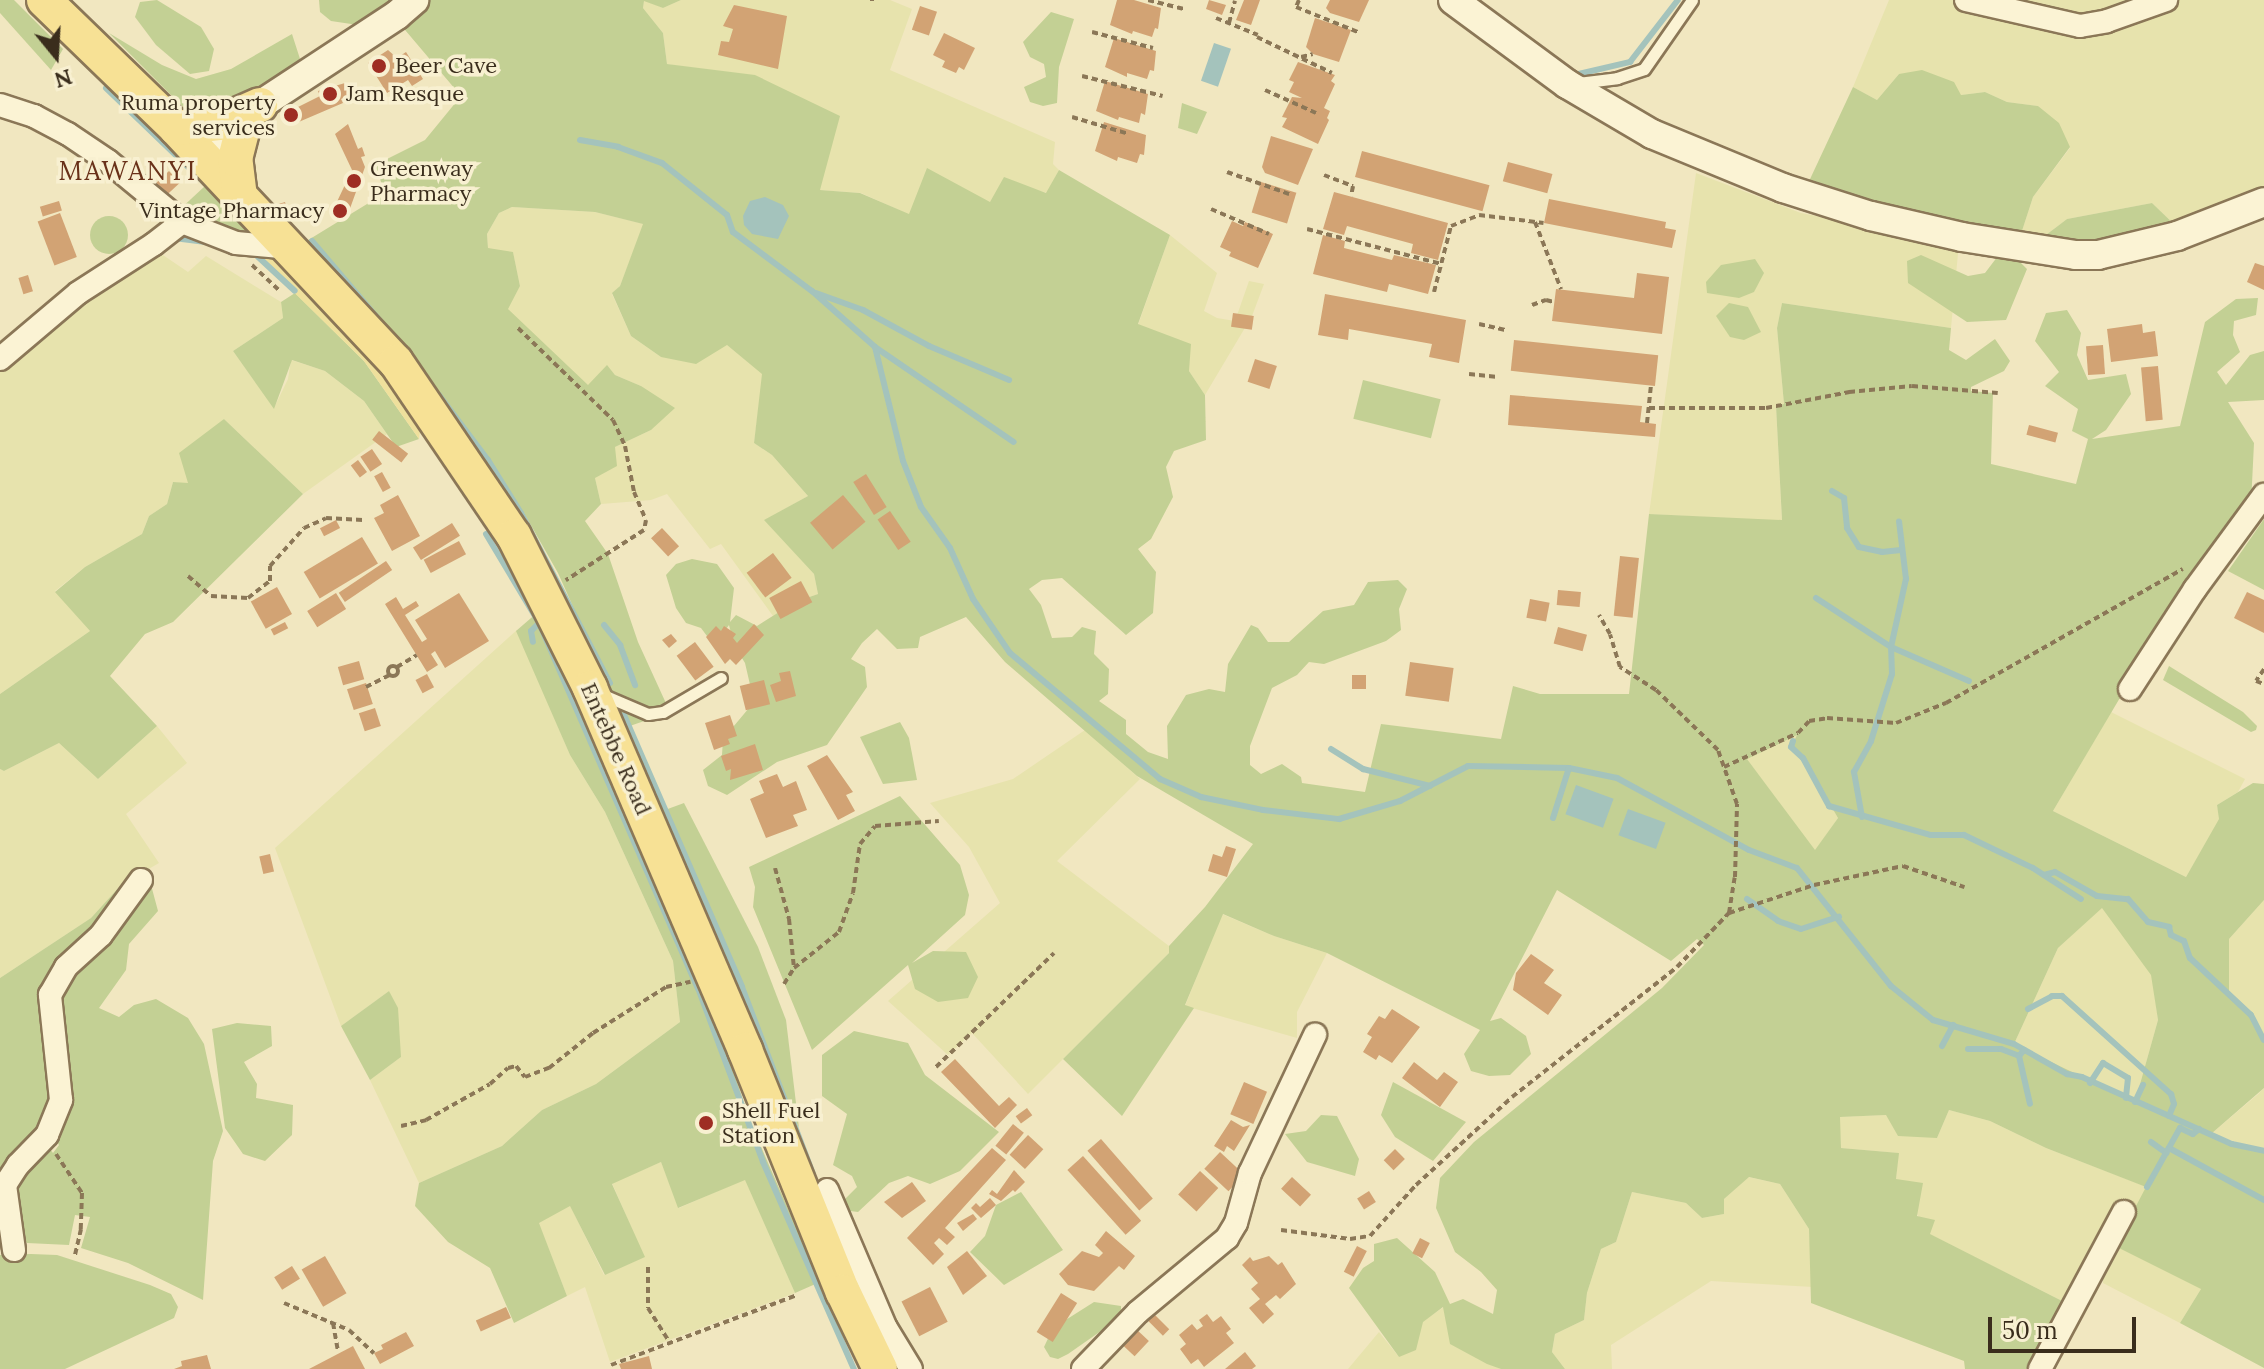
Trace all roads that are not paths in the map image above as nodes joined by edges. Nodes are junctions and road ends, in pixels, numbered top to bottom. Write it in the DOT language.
graph roads {
  1 [pos="44,0"];
  2 [pos="414,0"];
  3 [pos="1453,0"];
  4 [pos="1692,0"];
  5 [pos="1966,0"];
  6 [pos="2166,0"];
  7 [pos="1567,84"];
  8 [pos="0,105"];
  9 [pos="253,110"];
  10 [pos="176,128"];
  11 [pos="205,159"];
  12 [pos="240,197"];
  13 [pos="2264,202"];
  14 [pos="182,222"];
  15 [pos="292,248"];
  16 [pos="0,359"];
  17 [pos="2264,495"];
  18 [pos="721,678"];
  19 [pos="590,688"];
  20 [pos="2130,689"];
  21 [pos="141,880"];
  22 [pos="1315,1035"];
  23 [pos="827,1190"];
  24 [pos="2124,1212"];
  25 [pos="0,1246"];
  26 [pos="880,1369"];
  27 [pos="911,1369"];
  28 [pos="1083,1369"];
  29 [pos="2040,1369"];
  1 -- 10 [label="main road"];
  2 -- 9 [label="street"];
  3 -- 7 [label="street"];
  4 -- 7 [label="lane"];
  5 -- 6 [label="street"];
  7 -- 13 [label="street"];
  8 -- 14 [label="street"];
  9 -- 10 [label="main road"];
  9 -- 11 [label="street"];
  9 -- 12 [label="main road"];
  10 -- 11 [label="main road, Entebbe Road"];
  11 -- 12 [label="main road, Entebbe Road"];
  12 -- 15 [label="main road, Entebbe Road"];
  14 -- 15 [label="street"];
  14 -- 16 [label="street"];
  15 -- 19 [label="main road, Entebbe Road"];
  17 -- 20 [label="street"];
  18 -- 19 [label="lane"];
  19 -- 26 [label="main road, Entebbe Road"];
  21 -- 25 [label="street"];
  22 -- 28 [label="street"];
  23 -- 27 [label="street"];
  24 -- 29 [label="street"];
}
